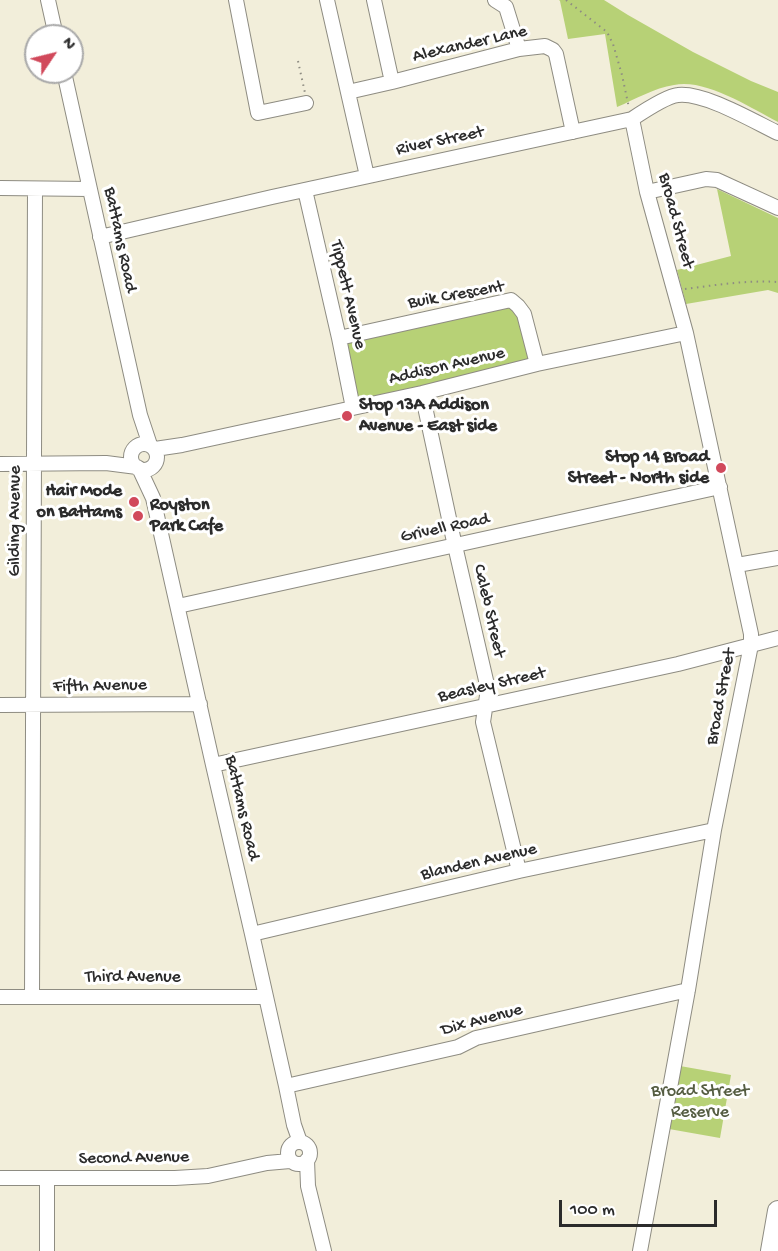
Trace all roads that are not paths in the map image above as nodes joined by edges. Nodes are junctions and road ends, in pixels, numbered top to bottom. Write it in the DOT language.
graph roads {
  1 [pos="48,0"];
  2 [pos="236,0"];
  3 [pos="327,0"];
  4 [pos="374,0"];
  5 [pos="495,0"];
  6 [pos="53,24"];
  7 [pos="519,49"];
  8 [pos="392,82"];
  9 [pos="67,84"];
  10 [pos="348,92"];
  11 [pos="306,100"];
  12 [pos="632,119"];
  13 [pos="573,132"];
  14 [pos="778,133"];
  15 [pos="367,176"];
  16 [pos="0,189"];
  17 [pos="35,189"];
  18 [pos="90,189"];
  19 [pos="305,190"];
  20 [pos="647,192"];
  21 [pos="778,208"];
  22 [pos="100,237"];
  23 [pos="686,333"];
  24 [pos="339,338"];
  25 [pos="537,364"];
  26 [pos="422,393"];
  27 [pos="353,408"];
  28 [pos="140,415"];
  29 [pos="134,451"];
  30 [pos="154,454"];
  31 [pos="106,463"];
  32 [pos="0,464"];
  33 [pos="35,465"];
  34 [pos="138,468"];
  35 [pos="720,487"];
  36 [pos="153,498"];
  37 [pos="455,546"];
  38 [pos="778,558"];
  39 [pos="737,565"];
  40 [pos="178,606"];
  41 [pos="778,638"];
  42 [pos="751,645"];
  43 [pos="200,704"];
  44 [pos="0,705"];
  45 [pos="33,705"];
  46 [pos="486,705"];
  47 [pos="213,765"];
  48 [pos="714,830"];
  49 [pos="519,871"];
  50 [pos="252,934"];
  51 [pos="688,990"];
  52 [pos="32,996"];
  53 [pos="266,996"];
  54 [pos="0,997"];
  55 [pos="286,1086"];
  56 [pos="295,1154"];
  57 [pos="0,1178"];
  58 [pos="47,1178"];
  59 [pos="778,1211"];
  60 [pos="47,1251"];
  61 [pos="324,1251"];
  62 [pos="640,1251"];
  63 [pos="771,1251"];
  1 -- 6 [label="street"];
  2 -- 11 [label="street"];
  3 -- 10 [label="street"];
  4 -- 8 [label="street"];
  5 -- 7 [label="street"];
  7 -- 8 [label="street, Alexander Lane"];
  7 -- 13 [label="street, Alexander Lane"];
  8 -- 10 [label="street, Alexander Lane"];
  9 -- 18 [label="street, Battams Road"];
  10 -- 15 [label="street"];
  12 -- 13 [label="street, River Street"];
  12 -- 14 [label="street, River Street"];
  12 -- 20 [label="street, Broad Street"];
  13 -- 15 [label="street, River Street"];
  15 -- 19 [label="street, River Street"];
  16 -- 17 [label="street"];
  17 -- 18 [label="street"];
  17 -- 33 [label="street, Gilding Avenue"];
  18 -- 22 [label="street, Battams Road"];
  19 -- 22 [label="street, River Street"];
  19 -- 24 [label="street, Tippett Avenue"];
  20 -- 21 [label="street"];
  20 -- 23 [label="street, Broad Street"];
  22 -- 28 [label="street, Battams Road"];
  23 -- 25 [label="street, Addison Avenue"];
  23 -- 35 [label="street, Broad Street"];
  24 -- 25 [label="street, Buik Crescent"];
  24 -- 27 [label="street, Tippett Avenue"];
  25 -- 26 [label="street, Addison Avenue"];
  26 -- 27 [label="street, Addison Avenue"];
  26 -- 37 [label="street, Caleb Street"];
  27 -- 30 [label="street, Addison Avenue"];
  28 -- 29 [label="street, Battams Road"];
  28 -- 30 [label="street, Battams Road"];
  29 -- 30 [label="street"];
  29 -- 31 [label="street"];
  29 -- 34 [label="street"];
  30 -- 34 [label="street"];
  30 -- 36 [label="street, Battams Road"];
  31 -- 33 [label="street"];
  31 -- 34 [label="street"];
  32 -- 33 [label="street"];
  33 -- 45 [label="street, Gilding Avenue"];
  34 -- 36 [label="street, Battams Road"];
  35 -- 37 [label="street, Grivell Road"];
  35 -- 39 [label="street, Broad Street"];
  36 -- 40 [label="street, Battams Road"];
  37 -- 40 [label="street, Grivell Road"];
  37 -- 46 [label="street, Caleb Street"];
  38 -- 39 [label="street"];
  39 -- 42 [label="street, Broad Street"];
  40 -- 43 [label="street, Battams Road"];
  41 -- 42 [label="street, Beasley Street"];
  42 -- 46 [label="street, Beasley Street"];
  42 -- 48 [label="street, Broad Street"];
  43 -- 45 [label="street, Fifth Avenue"];
  43 -- 47 [label="street, Battams Road"];
  44 -- 45 [label="street, Fifth Avenue"];
  45 -- 52 [label="street, Gilding Avenue"];
  46 -- 47 [label="street, Beasley Street"];
  46 -- 49 [label="street, Caleb Street"];
  47 -- 50 [label="street, Battams Road"];
  48 -- 49 [label="street, Blanden Avenue"];
  48 -- 51 [label="street, Broad Street"];
  49 -- 50 [label="street, Blanden Avenue"];
  50 -- 53 [label="street, Battams Road"];
  51 -- 55 [label="street, Dix Avenue"];
  51 -- 62 [label="street, Broad Street"];
  52 -- 53 [label="street, Third Avenue"];
  52 -- 54 [label="street, Third Avenue"];
  53 -- 55 [label="street, Battams Road"];
  55 -- 56 [label="street, Battams Road"];
  56 -- 58 [label="street, Second Avenue"];
  56 -- 61 [label="street, Battams Road"];
  57 -- 58 [label="street, Second Avenue"];
  58 -- 60 [label="street"];
  59 -- 63 [label="highway"];
}
